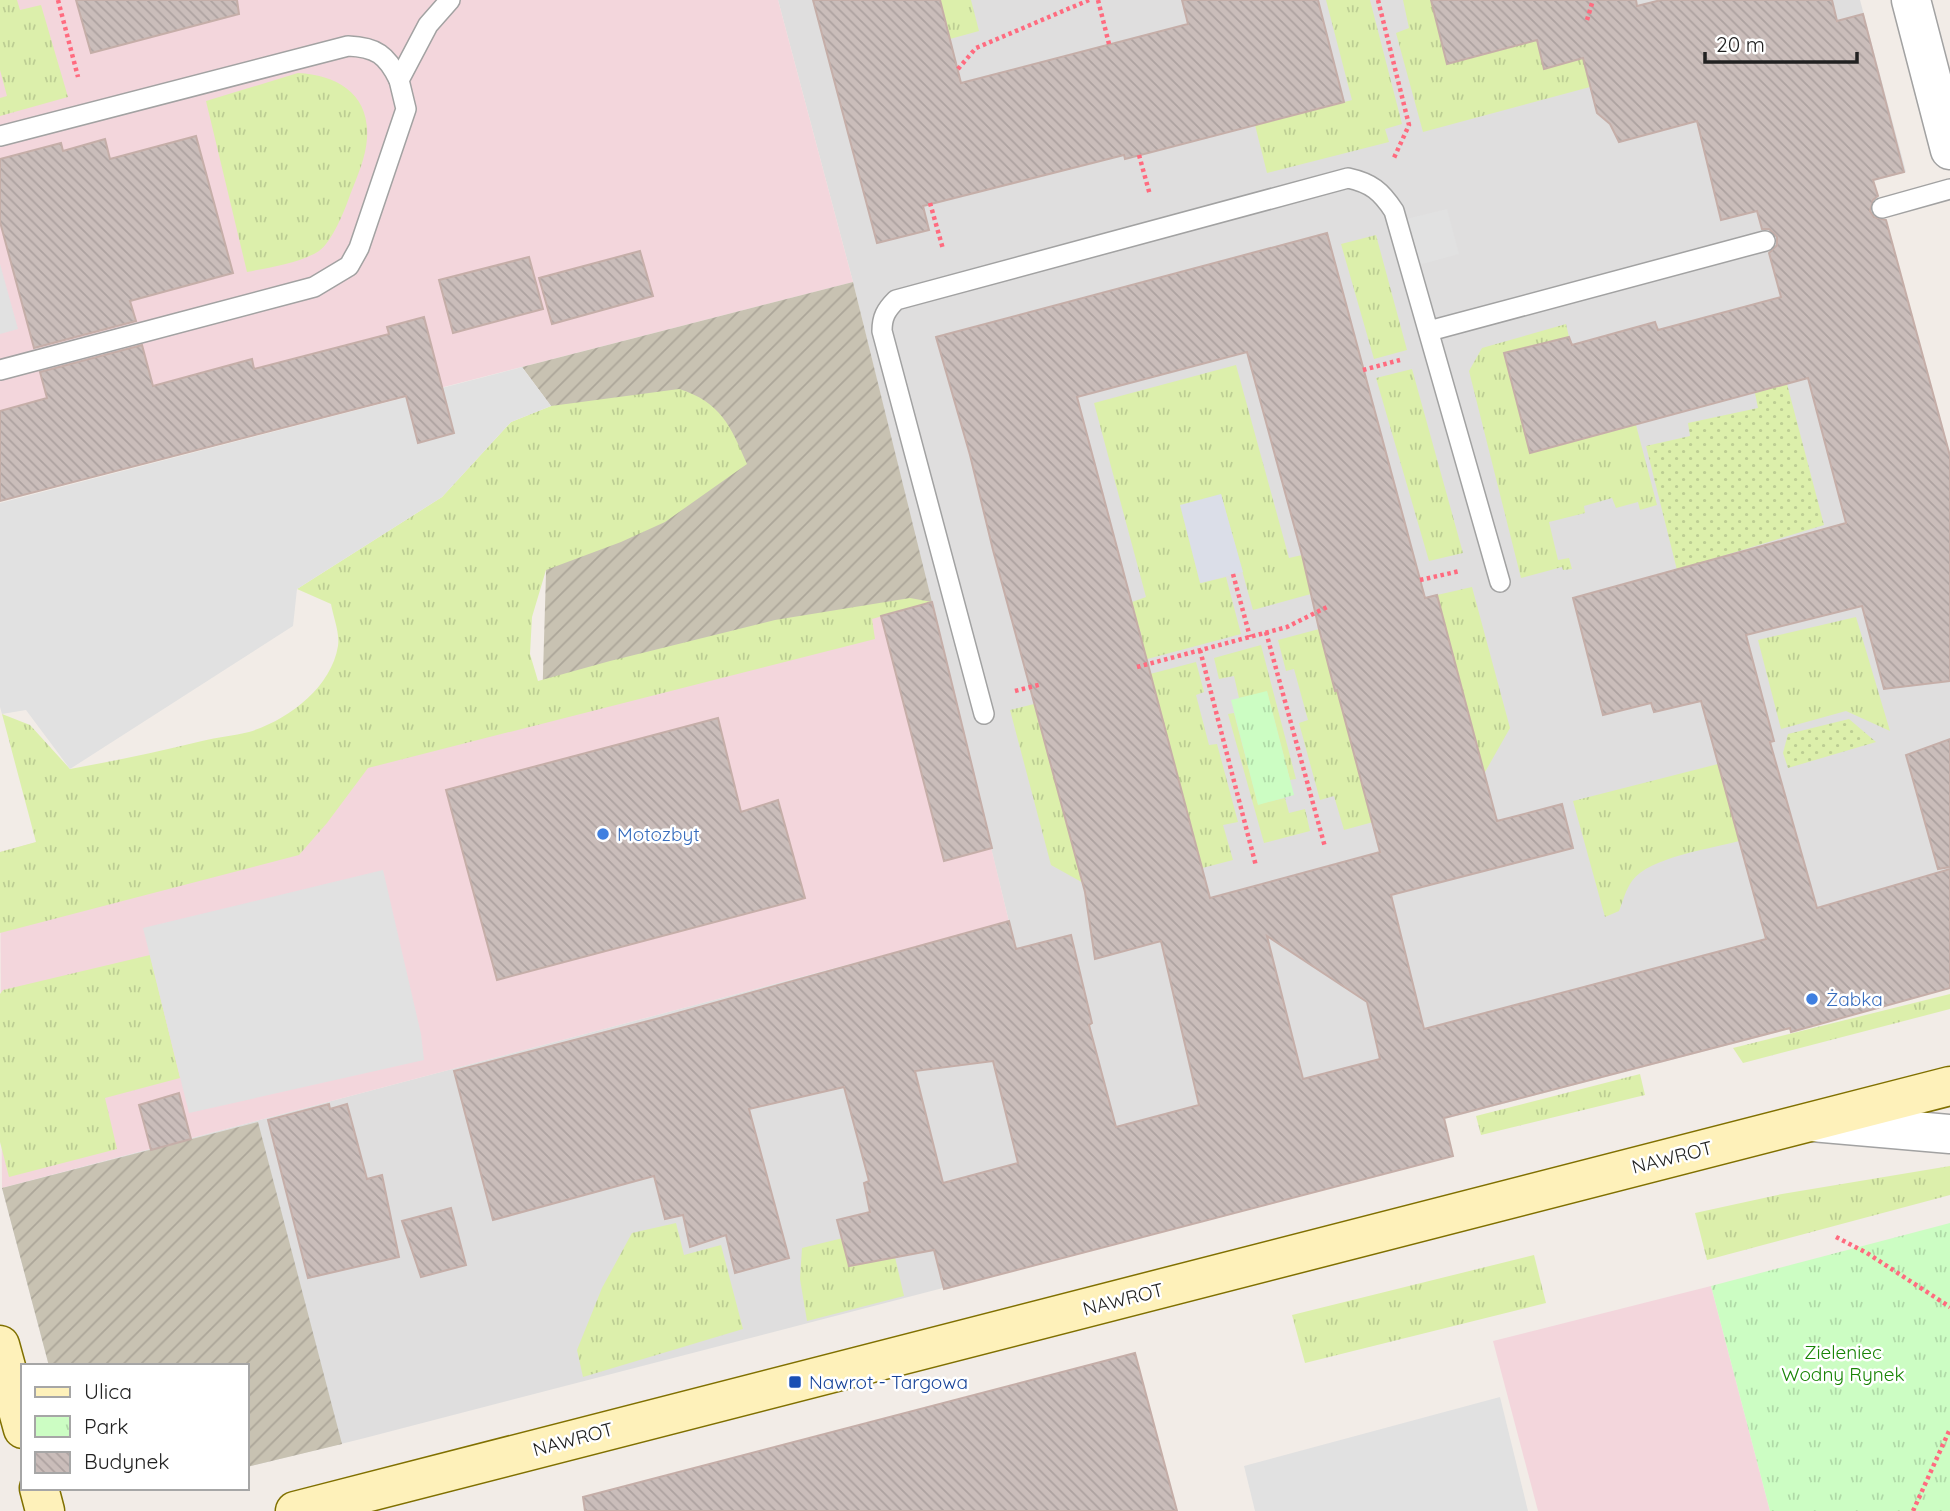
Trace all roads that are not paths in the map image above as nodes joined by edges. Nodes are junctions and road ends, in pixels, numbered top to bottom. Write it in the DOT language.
graph roads {
  1 [pos="450,0"];
  2 [pos="1911,0"];
  3 [pos="399,80"];
  4 [pos="0,136"];
  5 [pos="1950,150"];
  6 [pos="1950,188"];
  7 [pos="1882,208"];
  8 [pos="1765,241"];
  9 [pos="1429,331"];
  10 [pos="0,370"];
  11 [pos="1500,582"];
  12 [pos="984,714"];
  13 [pos="1950,1086"];
  14 [pos="1810,1122"];
  15 [pos="1950,1134"];
  16 [pos="0,1345"];
  17 [pos="21,1422"];
  18 [pos="39,1490"];
  19 [pos="328,1506"];
  20 [pos="45,1511"];
  21 [pos="295,1511"];
  1 -- 3 [label="lane"];
  2 -- 5 [label="street"];
  3 -- 4 [label="lane"];
  3 -- 10 [label="lane"];
  6 -- 7 [label="lane"];
  8 -- 9 [label="lane"];
  9 -- 11 [label="lane"];
  9 -- 12 [label="lane"];
  13 -- 14 [label="street, NAWROT"];
  14 -- 15 [label="street"];
  14 -- 19 [label="street, NAWROT"];
  16 -- 17 [label="street"];
  18 -- 20 [label="street"];
  19 -- 21 [label="street, NAWROT"];
}
